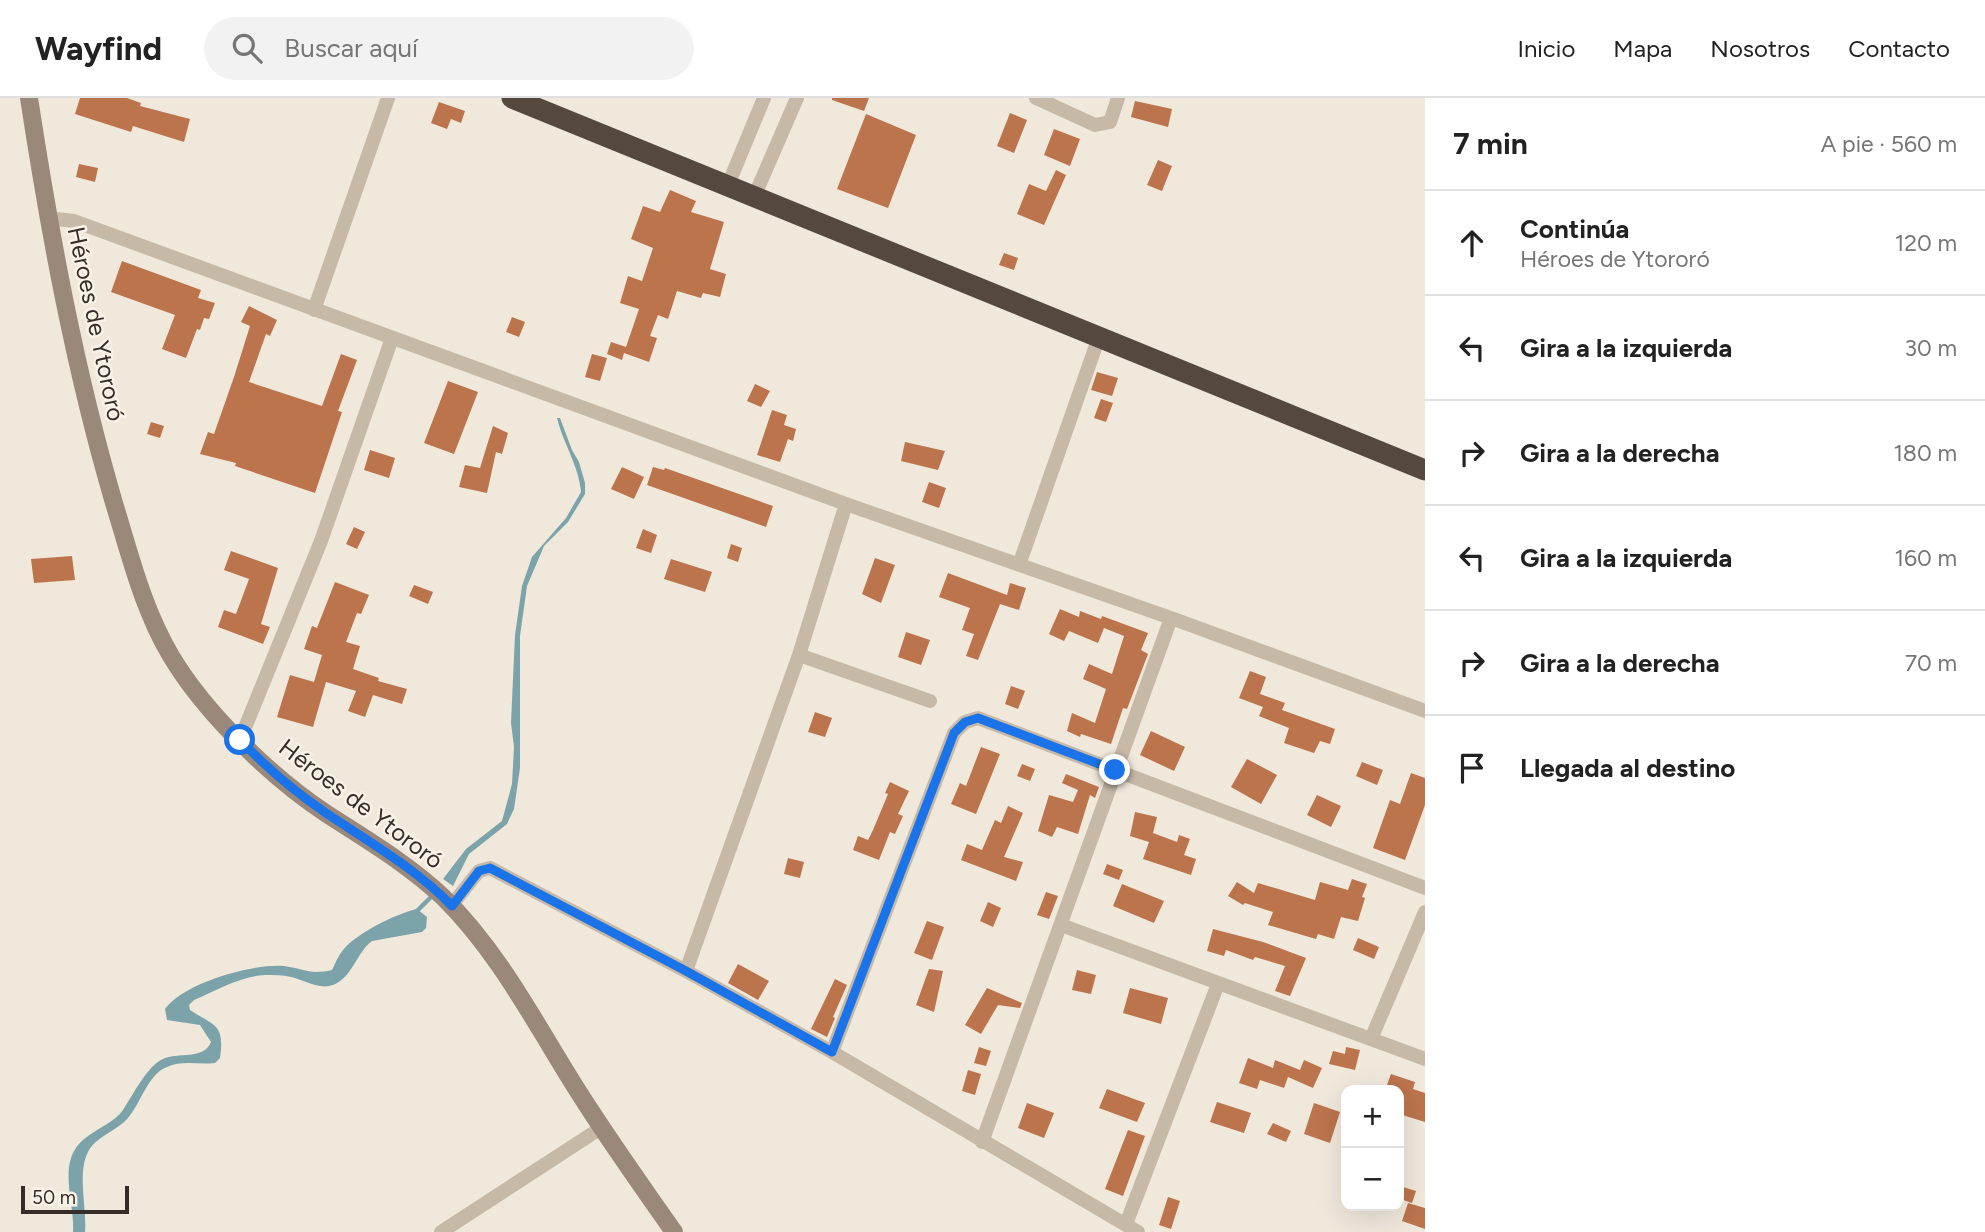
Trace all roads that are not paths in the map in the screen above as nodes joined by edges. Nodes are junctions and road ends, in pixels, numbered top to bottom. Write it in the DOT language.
graph roads {
  1 [pos="29,98"];
  2 [pos="388,98"];
  3 [pos="512,98"];
  4 [pos="764,98"];
  5 [pos="797,98"];
  6 [pos="1036,98"];
  7 [pos="1118,98"];
  8 [pos="728,186"];
  9 [pos="754,197"];
  10 [pos="47,218"];
  11 [pos="314,310"];
  12 [pos="1099,337"];
  13 [pos="392,338"];
  14 [pos="1425,470"];
  15 [pos="846,504"];
  16 [pos="1019,565"];
  17 [pos="1171,618"];
  18 [pos="799,655"];
  19 [pos="930,701"];
  20 [pos="1425,711"];
  21 [pos="240,740"];
  22 [pos="1115,770"];
  23 [pos="1425,888"];
  24 [pos="446,900"];
  25 [pos="1425,912"];
  26 [pos="1061,925"];
  27 [pos="686,971"];
  28 [pos="1218,984"];
  29 [pos="1371,1039"];
  30 [pos="832,1052"];
  31 [pos="1425,1059"];
  32 [pos="601,1128"];
  33 [pos="982,1142"];
  34 [pos="1132,1228"];
  35 [pos="441,1232"];
  36 [pos="674,1232"];
  1 -- 10 [label="main road, Héroes de Ytororó"];
  2 -- 11 [label="street"];
  3 -- 8 [label="highway"];
  4 -- 8 [label="street"];
  5 -- 9 [label="street"];
  6 -- 7 [label="street"];
  8 -- 9 [label="highway"];
  9 -- 12 [label="highway"];
  10 -- 11 [label="street"];
  10 -- 21 [label="main road, Héroes de Ytororó"];
  11 -- 13 [label="street"];
  12 -- 14 [label="highway"];
  12 -- 16 [label="street"];
  13 -- 15 [label="street"];
  13 -- 21 [label="street"];
  15 -- 16 [label="street"];
  15 -- 18 [label="street"];
  16 -- 17 [label="street"];
  17 -- 20 [label="street"];
  17 -- 22 [label="street"];
  18 -- 19 [label="street"];
  18 -- 27 [label="street"];
  21 -- 24 [label="main road, Héroes de Ytororó"];
  22 -- 23 [label="street"];
  22 -- 26 [label="street"];
  22 -- 30 [label="street"];
  24 -- 27 [label="street"];
  24 -- 32 [label="main road, Héroes de Ytororó"];
  25 -- 29 [label="street"];
  26 -- 28 [label="street"];
  26 -- 33 [label="street"];
  27 -- 30 [label="street"];
  28 -- 29 [label="street"];
  28 -- 34 [label="street"];
  29 -- 31 [label="street"];
  30 -- 33 [label="street"];
  32 -- 35 [label="street"];
  32 -- 36 [label="main road, Héroes de Ytororó"];
  33 -- 34 [label="street"];
}
